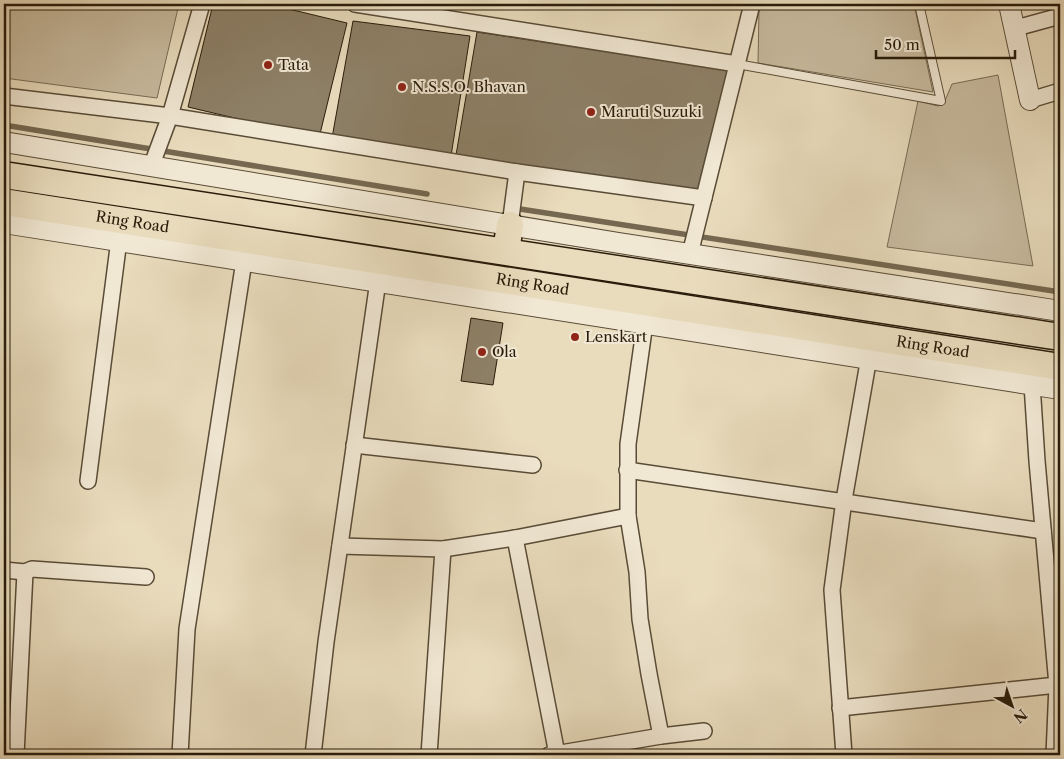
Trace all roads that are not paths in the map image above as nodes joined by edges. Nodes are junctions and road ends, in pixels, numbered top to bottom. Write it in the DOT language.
graph roads {
  1 [pos="202,4"];
  2 [pos="355,4"];
  3 [pos="752,4"];
  4 [pos="918,4"];
  5 [pos="1009,4"];
  6 [pos="1060,16"];
  7 [pos="1016,28"];
  8 [pos="737,64"];
  9 [pos="1060,91"];
  10 [pos="4,96"];
  11 [pos="1030,100"];
  12 [pos="170,116"];
  13 [pos="4,142"];
  14 [pos="152,163"];
  15 [pos="4,175"];
  16 [pos="517,179"];
  17 [pos="704,198"];
  18 [pos="4,202"];
  19 [pos="511,219"];
  20 [pos="4,223"];
  21 [pos="120,231"];
  22 [pos="691,249"];
  23 [pos="506,251"];
  24 [pos="244,261"];
  25 [pos="378,282"];
  26 [pos="1060,311"];
  27 [pos="644,323"];
  28 [pos="1060,337"];
  29 [pos="869,357"];
  30 [pos="1060,368"];
  31 [pos="1032,384"];
  32 [pos="1060,389"];
  33 [pos="354,445"];
  34 [pos="533,465"];
  35 [pos="627,470"];
  36 [pos="88,481"];
  37 [pos="844,500"];
  38 [pos="628,516"];
  39 [pos="1043,531"];
  40 [pos="515,538"];
  41 [pos="340,546"];
  42 [pos="443,549"];
  43 [pos="4,570"];
  44 [pos="25,572"];
  45 [pos="146,577"];
  46 [pos="1057,685"];
  47 [pos="840,708"];
  48 [pos="704,732"];
  49 [pos="661,736"];
  50 [pos="553,754"];
  51 [pos="16,755"];
  52 [pos="180,755"];
  53 [pos="313,755"];
  54 [pos="429,755"];
  55 [pos="844,755"];
  56 [pos="1054,755"];
  1 -- 12 [label="street"];
  2 -- 8 [label="street"];
  3 -- 8 [label="street"];
  4 -- 8 [label="lane"];
  5 -- 7 [label="street"];
  6 -- 7 [label="street"];
  7 -- 11 [label="street"];
  8 -- 17 [label="street"];
  9 -- 11 [label="street"];
  10 -- 12 [label="street"];
  12 -- 14 [label="street"];
  12 -- 16 [label="street"];
  13 -- 14 [label="street"];
  14 -- 19 [label="street"];
  15 -- 23 [label="highway, Ring Road"];
  16 -- 17 [label="street"];
  16 -- 19 [label="street"];
  17 -- 22 [label="street"];
  18 -- 21 [label="highway, Ring Road"];
  19 -- 22 [label="street"];
  19 -- 23 [label="highway"];
  20 -- 21 [label="street"];
  21 -- 24 [label="street"];
  21 -- 30 [label="highway, Ring Road"];
  21 -- 36 [label="street"];
  22 -- 26 [label="street"];
  23 -- 28 [label="highway, Ring Road"];
  24 -- 25 [label="street"];
  24 -- 52 [label="street"];
  25 -- 27 [label="street"];
  25 -- 33 [label="street"];
  27 -- 29 [label="street"];
  27 -- 35 [label="street"];
  29 -- 31 [label="street"];
  29 -- 37 [label="street"];
  31 -- 32 [label="street"];
  31 -- 39 [label="street"];
  33 -- 34 [label="street"];
  33 -- 41 [label="street"];
  35 -- 37 [label="street"];
  35 -- 38 [label="street"];
  37 -- 39 [label="street"];
  37 -- 47 [label="street"];
  38 -- 40 [label="street"];
  38 -- 49 [label="street"];
  39 -- 46 [label="street"];
  40 -- 42 [label="street"];
  40 -- 50 [label="street"];
  41 -- 42 [label="street"];
  41 -- 53 [label="street"];
  42 -- 54 [label="street"];
  43 -- 44 [label="street"];
  44 -- 45 [label="street"];
  44 -- 51 [label="street"];
  46 -- 47 [label="street"];
  46 -- 56 [label="street"];
  47 -- 55 [label="street"];
  48 -- 49 [label="street"];
  49 -- 50 [label="street"];
}
